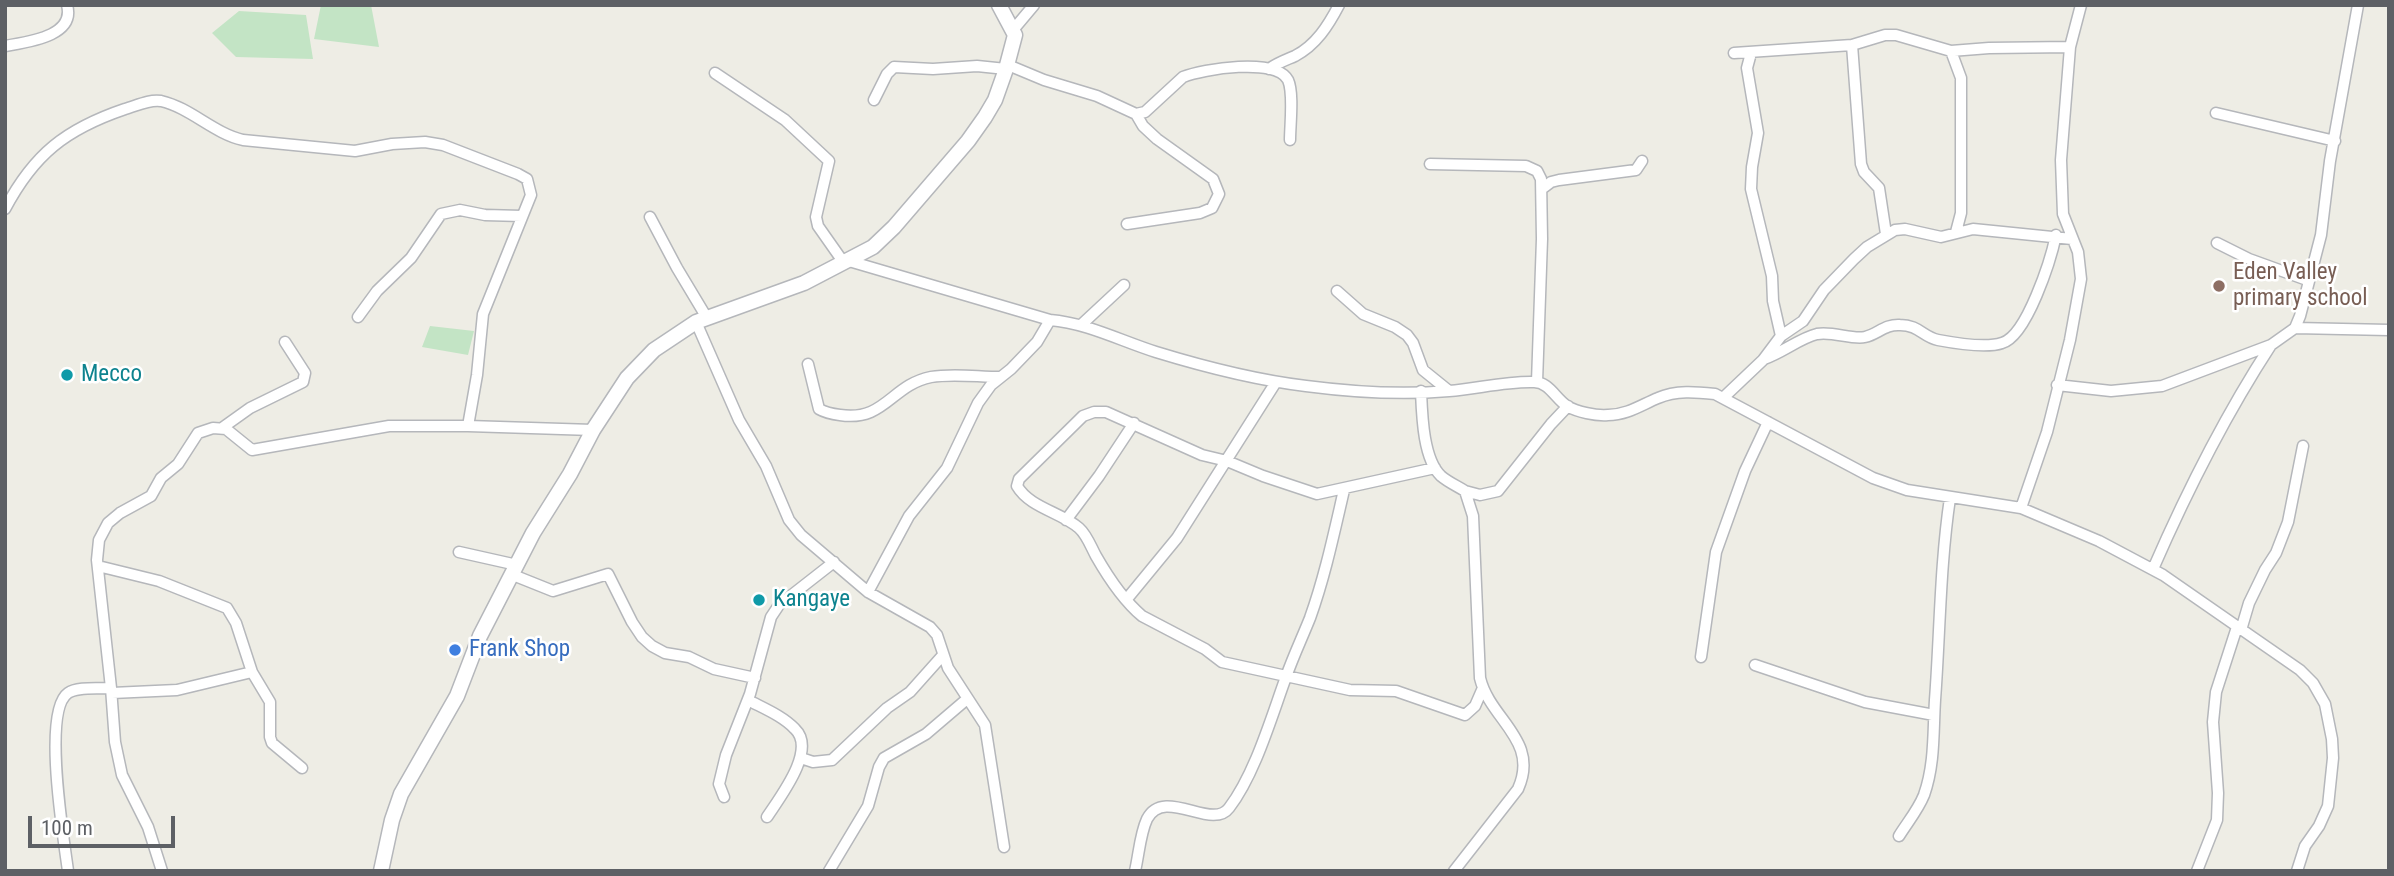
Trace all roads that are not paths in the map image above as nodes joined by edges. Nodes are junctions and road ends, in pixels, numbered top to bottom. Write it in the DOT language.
graph roads {
  1 [pos="67,5"];
  2 [pos="999,5"];
  3 [pos="1034,5"];
  4 [pos="1339,5"];
  5 [pos="2081,5"];
  6 [pos="2358,5"];
  7 [pos="1013,30"];
  8 [pos="5,46"];
  9 [pos="1852,46"];
  10 [pos="2070,47"];
  11 [pos="1951,51"];
  12 [pos="1751,52"];
  13 [pos="1734,53"];
  14 [pos="1007,67"];
  15 [pos="1269,69"];
  16 [pos="716,73"];
  17 [pos="874,100"];
  18 [pos="2216,113"];
  19 [pos="1136,114"];
  20 [pos="1290,141"];
  21 [pos="2335,141"];
  22 [pos="1642,161"];
  23 [pos="1430,164"];
  24 [pos="1543,188"];
  25 [pos="5,209"];
  26 [pos="1961,213"];
  27 [pos="522,216"];
  28 [pos="650,217"];
  29 [pos="1128,224"];
  30 [pos="1973,229"];
  31 [pos="1956,232"];
  32 [pos="1886,234"];
  33 [pos="2056,235"];
  34 [pos="2072,239"];
  35 [pos="2217,243"];
  36 [pos="847,262"];
  37 [pos="2308,281"];
  38 [pos="1124,285"];
  39 [pos="1337,291"];
  40 [pos="358,317"];
  41 [pos="701,320"];
  42 [pos="1050,320"];
  43 [pos="1081,325"];
  44 [pos="2295,328"];
  45 [pos="2389,330"];
  46 [pos="1781,336"];
  47 [pos="285,342"];
  48 [pos="2271,345"];
  49 [pos="1763,360"];
  50 [pos="808,364"];
  51 [pos="1001,377"];
  52 [pos="1276,382"];
  53 [pos="1537,382"];
  54 [pos="2057,385"];
  55 [pos="1420,391"];
  56 [pos="1449,391"];
  57 [pos="1724,397"];
  58 [pos="1568,406"];
  59 [pos="1768,422"];
  60 [pos="1134,423"];
  61 [pos="468,426"];
  62 [pos="222,428"];
  63 [pos="593,430"];
  64 [pos="2304,446"];
  65 [pos="1227,461"];
  66 [pos="1435,468"];
  67 [pos="1344,490"];
  68 [pos="1465,491"];
  69 [pos="1950,498"];
  70 [pos="2021,508"];
  71 [pos="1066,520"];
  72 [pos="459,552"];
  73 [pos="834,562"];
  74 [pos="98,566"];
  75 [pos="2153,569"];
  76 [pos="515,570"];
  77 [pos="868,592"];
  78 [pos="1126,600"];
  79 [pos="2239,629"];
  80 [pos="943,655"];
  81 [pos="1701,657"];
  82 [pos="1755,665"];
  83 [pos="252,672"];
  84 [pos="1286,676"];
  85 [pos="755,678"];
  86 [pos="1482,690"];
  87 [pos="112,691"];
  88 [pos="967,699"];
  89 [pos="748,700"];
  90 [pos="1934,715"];
  91 [pos="801,758"];
  92 [pos="302,768"];
  93 [pos="724,797"];
  94 [pos="768,817"];
  95 [pos="1899,836"];
  96 [pos="1004,847"];
  97 [pos="68,871"];
  98 [pos="162,871"];
  99 [pos="382,871"];
  100 [pos="829,871"];
  101 [pos="1135,871"];
  102 [pos="1454,871"];
  103 [pos="2197,871"];
  104 [pos="2297,871"];
  1 -- 8 [label="street"];
  2 -- 7 [label="street"];
  3 -- 7 [label="street"];
  4 -- 15 [label="street"];
  5 -- 10 [label="street"];
  6 -- 21 [label="street"];
  7 -- 14 [label="street"];
  9 -- 11 [label="street"];
  9 -- 12 [label="street"];
  9 -- 32 [label="street"];
  10 -- 11 [label="street"];
  10 -- 34 [label="street"];
  11 -- 26 [label="street"];
  12 -- 13 [label="street"];
  12 -- 46 [label="street"];
  14 -- 17 [label="street"];
  14 -- 19 [label="street"];
  14 -- 36 [label="street"];
  15 -- 19 [label="street"];
  15 -- 20 [label="street"];
  16 -- 36 [label="street"];
  18 -- 21 [label="street"];
  19 -- 29 [label="street"];
  21 -- 37 [label="street"];
  22 -- 24 [label="street"];
  23 -- 24 [label="street"];
  24 -- 53 [label="street"];
  25 -- 27 [label="street"];
  26 -- 30 [label="street"];
  26 -- 31 [label="street"];
  27 -- 40 [label="street"];
  27 -- 61 [label="street"];
  28 -- 41 [label="street"];
  30 -- 31 [label="street"];
  30 -- 33 [label="street"];
  31 -- 32 [label="street"];
  32 -- 46 [label="street"];
  33 -- 34 [label="street"];
  33 -- 49 [label="street"];
  34 -- 54 [label="street"];
  35 -- 37 [label="street"];
  36 -- 41 [label="street"];
  36 -- 42 [label="street"];
  37 -- 44 [label="street"];
  38 -- 43 [label="street"];
  39 -- 56 [label="street"];
  41 -- 63 [label="street"];
  41 -- 73 [label="street"];
  42 -- 43 [label="street"];
  42 -- 51 [label="street"];
  43 -- 52 [label="street"];
  44 -- 45 [label="street"];
  44 -- 48 [label="street"];
  46 -- 49 [label="street"];
  47 -- 62 [label="street"];
  48 -- 54 [label="street"];
  48 -- 75 [label="street"];
  49 -- 57 [label="street"];
  50 -- 51 [label="street"];
  51 -- 77 [label="street"];
  52 -- 55 [label="street"];
  52 -- 65 [label="street"];
  53 -- 56 [label="street"];
  53 -- 58 [label="street"];
  54 -- 70 [label="street"];
  55 -- 56 [label="street"];
  55 -- 66 [label="street"];
  57 -- 58 [label="street"];
  57 -- 59 [label="street"];
  58 -- 68 [label="street"];
  59 -- 69 [label="street"];
  59 -- 81 [label="street"];
  60 -- 65 [label="street"];
  60 -- 71 [label="street"];
  60 -- 71 [label="street"];
  61 -- 62 [label="street"];
  61 -- 63 [label="street"];
  62 -- 74 [label="street"];
  63 -- 76 [label="street"];
  64 -- 79 [label="street"];
  65 -- 67 [label="street"];
  65 -- 78 [label="street"];
  66 -- 67 [label="street"];
  66 -- 68 [label="street"];
  67 -- 84 [label="street"];
  68 -- 86 [label="street"];
  69 -- 70 [label="street"];
  69 -- 90 [label="street"];
  70 -- 75 [label="street"];
  71 -- 78 [label="street"];
  72 -- 76 [label="street"];
  73 -- 77 [label="street"];
  73 -- 85 [label="street"];
  74 -- 83 [label="street"];
  74 -- 87 [label="street"];
  75 -- 79 [label="street"];
  76 -- 85 [label="street"];
  76 -- 99 [label="street"];
  77 -- 80 [label="street"];
  78 -- 84 [label="street"];
  79 -- 103 [label="street"];
  79 -- 104 [label="street"];
  80 -- 88 [label="street"];
  80 -- 91 [label="street"];
  82 -- 90 [label="street"];
  83 -- 87 [label="street"];
  83 -- 92 [label="street"];
  84 -- 86 [label="street"];
  84 -- 101 [label="street"];
  85 -- 89 [label="street"];
  86 -- 102 [label="street"];
  87 -- 97 [label="street"];
  87 -- 98 [label="street"];
  88 -- 96 [label="street"];
  88 -- 100 [label="street"];
  89 -- 91 [label="street"];
  89 -- 93 [label="street"];
  90 -- 95 [label="street"];
  91 -- 94 [label="street"];
}
